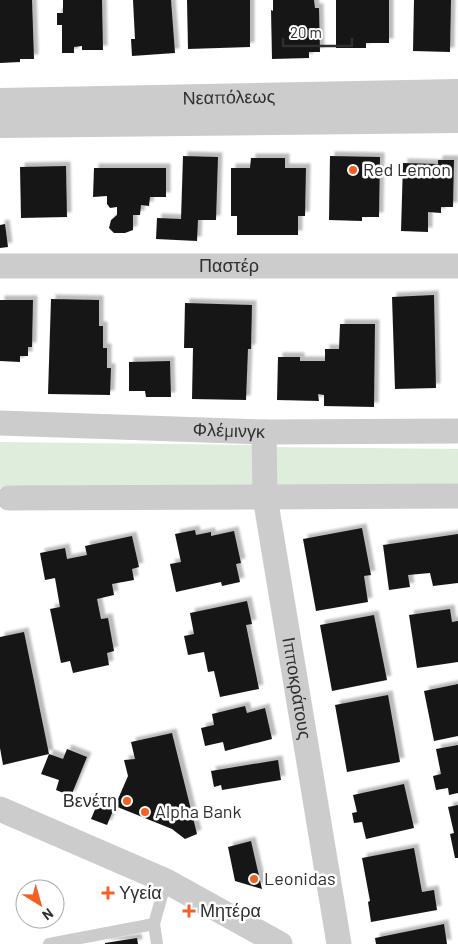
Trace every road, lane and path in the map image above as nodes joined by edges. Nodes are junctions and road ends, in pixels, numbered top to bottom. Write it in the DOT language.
graph roads {
  1 [pos="458,93"];
  2 [pos="0,102"];
  3 [pos="458,119"];
  4 [pos="0,124"];
  5 [pos="0,266"];
  6 [pos="458,266"];
  7 [pos="0,423"];
  8 [pos="458,431"];
  9 [pos="264,432"];
  10 [pos="458,496"];
  11 [pos="265,497"];
  12 [pos="9,498"];
  13 [pos="2,816"];
  14 [pos="166,881"];
  15 [pos="154,924"];
  16 [pos="49,944"];
  17 [pos="157,944"];
  18 [pos="280,944"];
  19 [pos="339,944"];
  1 -- 2 [label="street, Νεαπόλεως"];
  3 -- 4 [label="street, Νεαπόλεως"];
  5 -- 6 [label="street, Παστέρ"];
  7 -- 9 [label="street, Φλέμινγκ"];
  8 -- 9 [label="street, Φλέμινγκ"];
  9 -- 11 [label="street, Ιπποκράτους"];
  10 -- 11 [label="street"];
  11 -- 12 [label="street"];
  11 -- 19 [label="street, Ιπποκράτους"];
  13 -- 14 [label="street"];
  14 -- 15 [label="lane"];
  14 -- 18 [label="street"];
  15 -- 16 [label="lane"];
  15 -- 17 [label="lane"];
}
